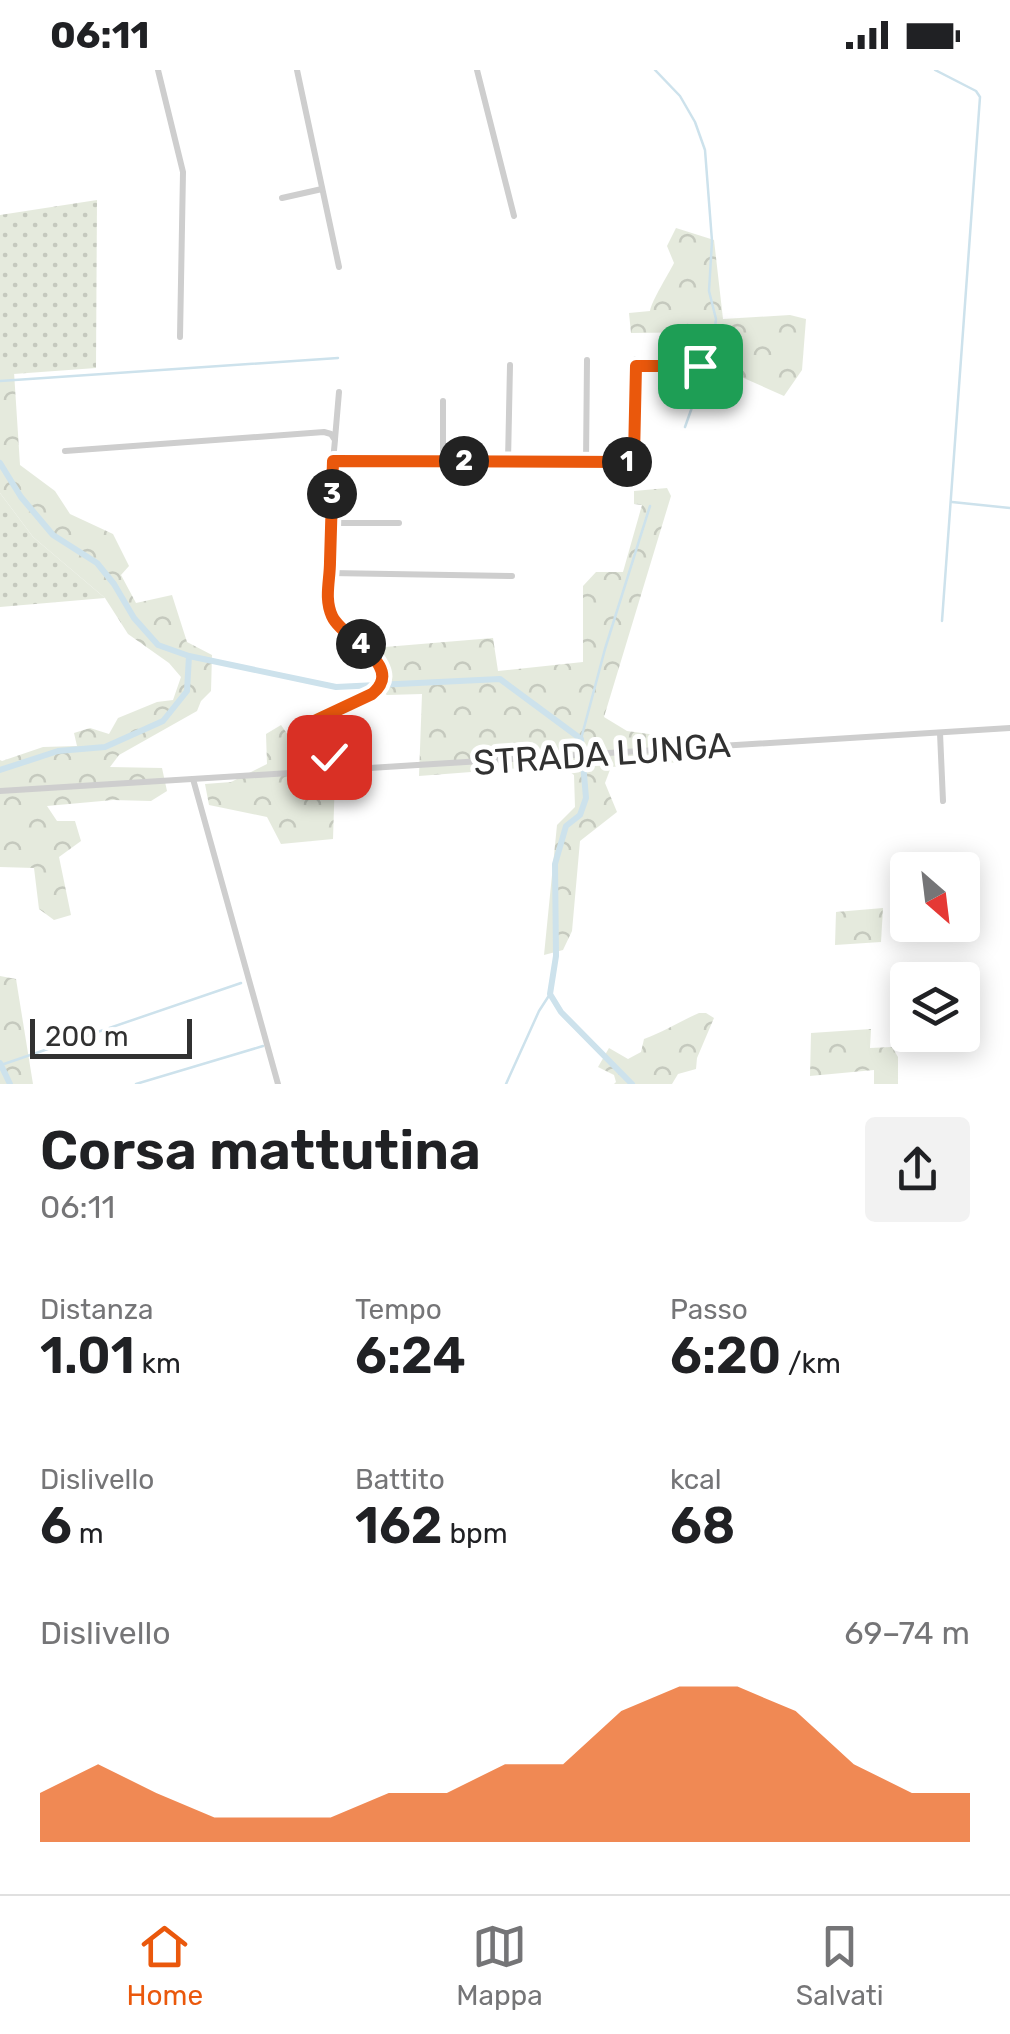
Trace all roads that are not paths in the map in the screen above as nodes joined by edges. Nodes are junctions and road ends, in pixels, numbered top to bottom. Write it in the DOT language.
graph roads {
  1 [pos="158,70"];
  2 [pos="298,70"];
  3 [pos="477,70"];
  4 [pos="322,189"];
  5 [pos="282,198"];
  6 [pos="514,216"];
  7 [pos="339,267"];
  8 [pos="180,338"];
  9 [pos="588,360"];
  10 [pos="510,365"];
  11 [pos="700,366"];
  12 [pos="339,392"];
  13 [pos="443,401"];
  14 [pos="335,440"];
  15 [pos="65,450"];
  16 [pos="333,461"];
  17 [pos="443,461"];
  18 [pos="508,461"];
  19 [pos="586,462"];
  20 [pos="331,523"];
  21 [pos="399,524"];
  22 [pos="330,573"];
  23 [pos="512,576"];
  24 [pos="1010,728"];
  25 [pos="940,732"];
  26 [pos="338,770"];
  27 [pos="193,779"];
  28 [pos="0,791"];
  29 [pos="943,801"];
  30 [pos="278,1084"];
  1 -- 8 [label="street"];
  2 -- 4 [label="street"];
  3 -- 6 [label="street"];
  4 -- 5 [label="street"];
  4 -- 7 [label="street"];
  9 -- 19 [label="street"];
  10 -- 18 [label="street"];
  11 -- 19 [label="street"];
  12 -- 14 [label="street"];
  13 -- 17 [label="street"];
  14 -- 15 [label="street"];
  14 -- 16 [label="street"];
  16 -- 17 [label="street"];
  16 -- 20 [label="street"];
  17 -- 18 [label="street"];
  18 -- 19 [label="street"];
  20 -- 21 [label="street"];
  20 -- 22 [label="street"];
  22 -- 23 [label="street"];
  22 -- 26 [label="street"];
  24 -- 25 [label="street, STRADA LUNGA"];
  25 -- 26 [label="street, STRADA LUNGA"];
  25 -- 29 [label="street"];
  26 -- 27 [label="street, STRADA LUNGA"];
  27 -- 28 [label="street, STRADA LUNGA"];
  27 -- 30 [label="street"];
}
